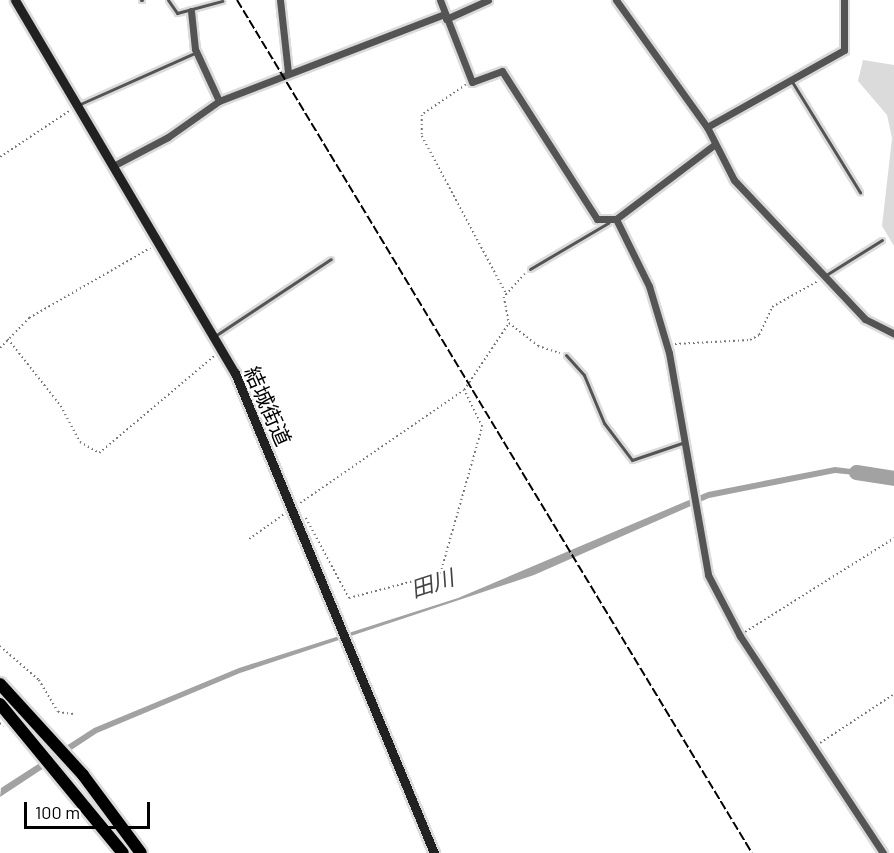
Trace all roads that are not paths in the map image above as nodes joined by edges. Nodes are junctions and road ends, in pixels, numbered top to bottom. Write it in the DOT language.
graph roads {
  1 [pos="15,0"];
  2 [pos="168,0"];
  3 [pos="280,0"];
  4 [pos="440,0"];
  5 [pos="488,0"];
  6 [pos="616,0"];
  7 [pos="844,0"];
  8 [pos="222,1"];
  9 [pos="191,11"];
  10 [pos="445,16"];
  11 [pos="197,53"];
  12 [pos="288,73"];
  13 [pos="791,80"];
  14 [pos="219,101"];
  15 [pos="77,105"];
  16 [pos="707,128"];
  17 [pos="715,144"];
  18 [pos="113,166"];
  19 [pos="860,192"];
  20 [pos="616,219"];
  21 [pos="608,223"];
  22 [pos="882,240"];
  23 [pos="331,259"];
  24 [pos="530,270"];
  25 [pos="826,275"];
  26 [pos="894,334"];
  27 [pos="214,337"];
  28 [pos="566,355"];
  29 [pos="686,442"];
  30 [pos="0,684"];
  31 [pos="0,704"];
  32 [pos="123,853"];
  33 [pos="141,853"];
  34 [pos="434,853"];
  35 [pos="883,853"];
  1 -- 15 [label="street, 結城街道"];
  2 -- 9 [label="lane"];
  3 -- 12 [label="street"];
  4 -- 10 [label="street"];
  5 -- 10 [label="street"];
  6 -- 16 [label="street"];
  7 -- 13 [label="street"];
  8 -- 9 [label="lane"];
  9 -- 11 [label="street"];
  10 -- 12 [label="street"];
  10 -- 21 [label="street"];
  11 -- 14 [label="street"];
  11 -- 15 [label="lane"];
  12 -- 14 [label="street"];
  13 -- 16 [label="street"];
  13 -- 19 [label="lane"];
  14 -- 18 [label="street"];
  15 -- 18 [label="street, 結城街道"];
  16 -- 17 [label="street"];
  17 -- 20 [label="street"];
  17 -- 25 [label="street"];
  18 -- 27 [label="street, 結城街道"];
  20 -- 21 [label="street"];
  20 -- 29 [label="street"];
  21 -- 24 [label="lane"];
  22 -- 25 [label="lane"];
  23 -- 27 [label="lane"];
  25 -- 26 [label="street"];
  27 -- 34 [label="street, 結城街道"];
  28 -- 29 [label="lane"];
  29 -- 35 [label="street"];
  30 -- 33 [label="highway"];
  31 -- 32 [label="highway"];
}
